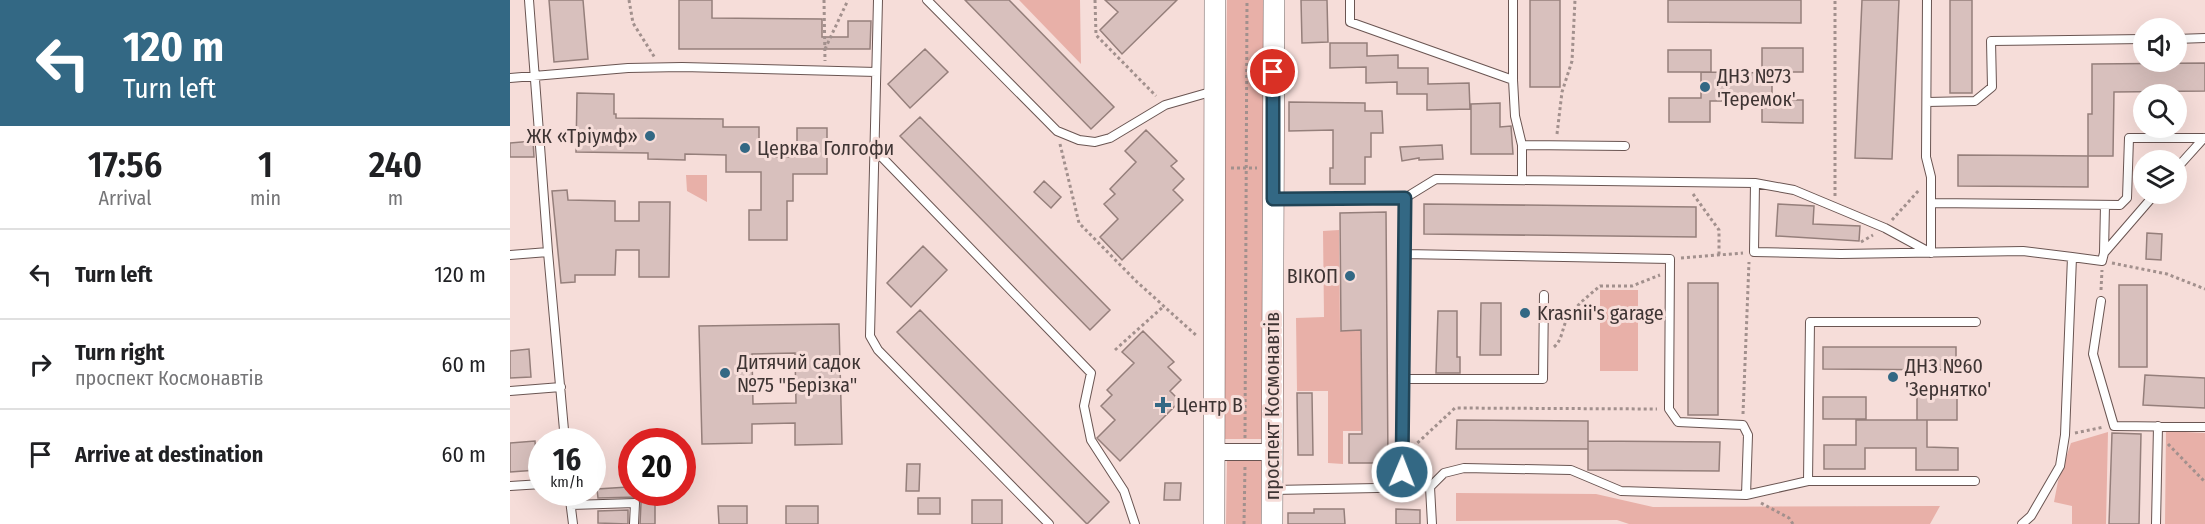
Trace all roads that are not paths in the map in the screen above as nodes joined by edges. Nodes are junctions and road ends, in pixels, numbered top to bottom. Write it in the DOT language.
graph roads {
  1 [pos="530,0"];
  2 [pos="878,0"];
  3 [pos="927,0"];
  4 [pos="1215,0"];
  5 [pos="1274,0"];
  6 [pos="1350,0"];
  7 [pos="1513,0"];
  8 [pos="1927,0"];
  9 [pos="2205,38"];
  10 [pos="2133,39"];
  11 [pos="2187,39"];
  12 [pos="876,72"];
  13 [pos="535,76"];
  14 [pos="510,78"];
  15 [pos="1513,80"];
  16 [pos="1215,91"];
  17 [pos="1927,102"];
  18 [pos="2204,138"];
  19 [pos="1522,145"];
  20 [pos="1624,146"];
  21 [pos="874,149"];
  22 [pos="2187,157"];
  23 [pos="1522,180"];
  24 [pos="1755,183"];
  25 [pos="1405,198"];
  26 [pos="1273,199"];
  27 [pos="1931,203"];
  28 [pos="2147,204"];
  29 [pos="2105,205"];
  30 [pos="548,252"];
  31 [pos="1931,253"];
  32 [pos="1404,254"];
  33 [pos="510,255"];
  34 [pos="2072,257"];
  35 [pos="2103,257"];
  36 [pos="1544,295"];
  37 [pos="2101,301"];
  38 [pos="1977,322"];
  39 [pos="1403,379"];
  40 [pos="561,387"];
  41 [pos="510,391"];
  42 [pos="2205,427"];
  43 [pos="564,428"];
  44 [pos="2159,430"];
  45 [pos="1214,452"];
  46 [pos="1271,452"];
  47 [pos="1808,481"];
  48 [pos="1975,481"];
  49 [pos="528,485"];
  50 [pos="510,486"];
  51 [pos="1402,487"];
  52 [pos="1430,487"];
  53 [pos="1272,490"];
  54 [pos="1746,495"];
  55 [pos="606,504"];
  56 [pos="571,506"];
  57 [pos="573,524"];
  58 [pos="634,524"];
  59 [pos="1049,524"];
  60 [pos="1136,524"];
  61 [pos="1214,524"];
  62 [pos="1272,524"];
  63 [pos="1432,524"];
  64 [pos="2022,524"];
  65 [pos="2156,524"];
  1 -- 13 [label="lane"];
  2 -- 12 [label="lane"];
  3 -- 16 [label="lane"];
  4 -- 16 [label="street"];
  5 -- 26 [label="street, проспект Космонавтів"];
  6 -- 15 [label="lane"];
  7 -- 15 [label="lane"];
  8 -- 17 [label="lane"];
  9 -- 11 [label="lane"];
  10 -- 17 [label="lane"];
  12 -- 13 [label="lane"];
  12 -- 21 [label="lane"];
  13 -- 14 [label="lane"];
  13 -- 30 [label="lane"];
  15 -- 19 [label="lane"];
  16 -- 45 [label="street"];
  17 -- 27 [label="lane"];
  18 -- 22 [label="lane"];
  18 -- 29 [label="lane"];
  19 -- 20 [label="lane"];
  19 -- 23 [label="lane"];
  21 -- 59 [label="lane"];
  21 -- 60 [label="lane"];
  23 -- 24 [label="lane"];
  23 -- 25 [label="lane"];
  24 -- 31 [label="lane"];
  24 -- 31 [label="lane"];
  25 -- 26 [label="lane"];
  25 -- 32 [label="lane"];
  26 -- 46 [label="street, проспект Космонавтів"];
  27 -- 29 [label="lane"];
  27 -- 31 [label="lane"];
  28 -- 35 [label="lane"];
  29 -- 35 [label="lane"];
  30 -- 33 [label="lane"];
  30 -- 40 [label="lane"];
  31 -- 34 [label="lane"];
  32 -- 39 [label="lane"];
  32 -- 54 [label="lane"];
  34 -- 35 [label="lane"];
  34 -- 64 [label="lane"];
  36 -- 39 [label="lane"];
  37 -- 44 [label="lane"];
  38 -- 47 [label="lane"];
  39 -- 51 [label="lane"];
  40 -- 41 [label="lane"];
  40 -- 43 [label="lane"];
  42 -- 44 [label="lane"];
  44 -- 65 [label="lane"];
  45 -- 46 [label="street"];
  45 -- 61 [label="street"];
  46 -- 53 [label="street, проспект Космонавтів"];
  47 -- 48 [label="lane"];
  47 -- 54 [label="lane"];
  49 -- 50 [label="lane"];
  51 -- 52 [label="lane"];
  51 -- 53 [label="lane"];
  52 -- 54 [label="lane"];
  52 -- 63 [label="lane"];
  53 -- 62 [label="street, проспект Космонавтів"];
  55 -- 58 [label="lane"];
  56 -- 57 [label="lane"];
}
